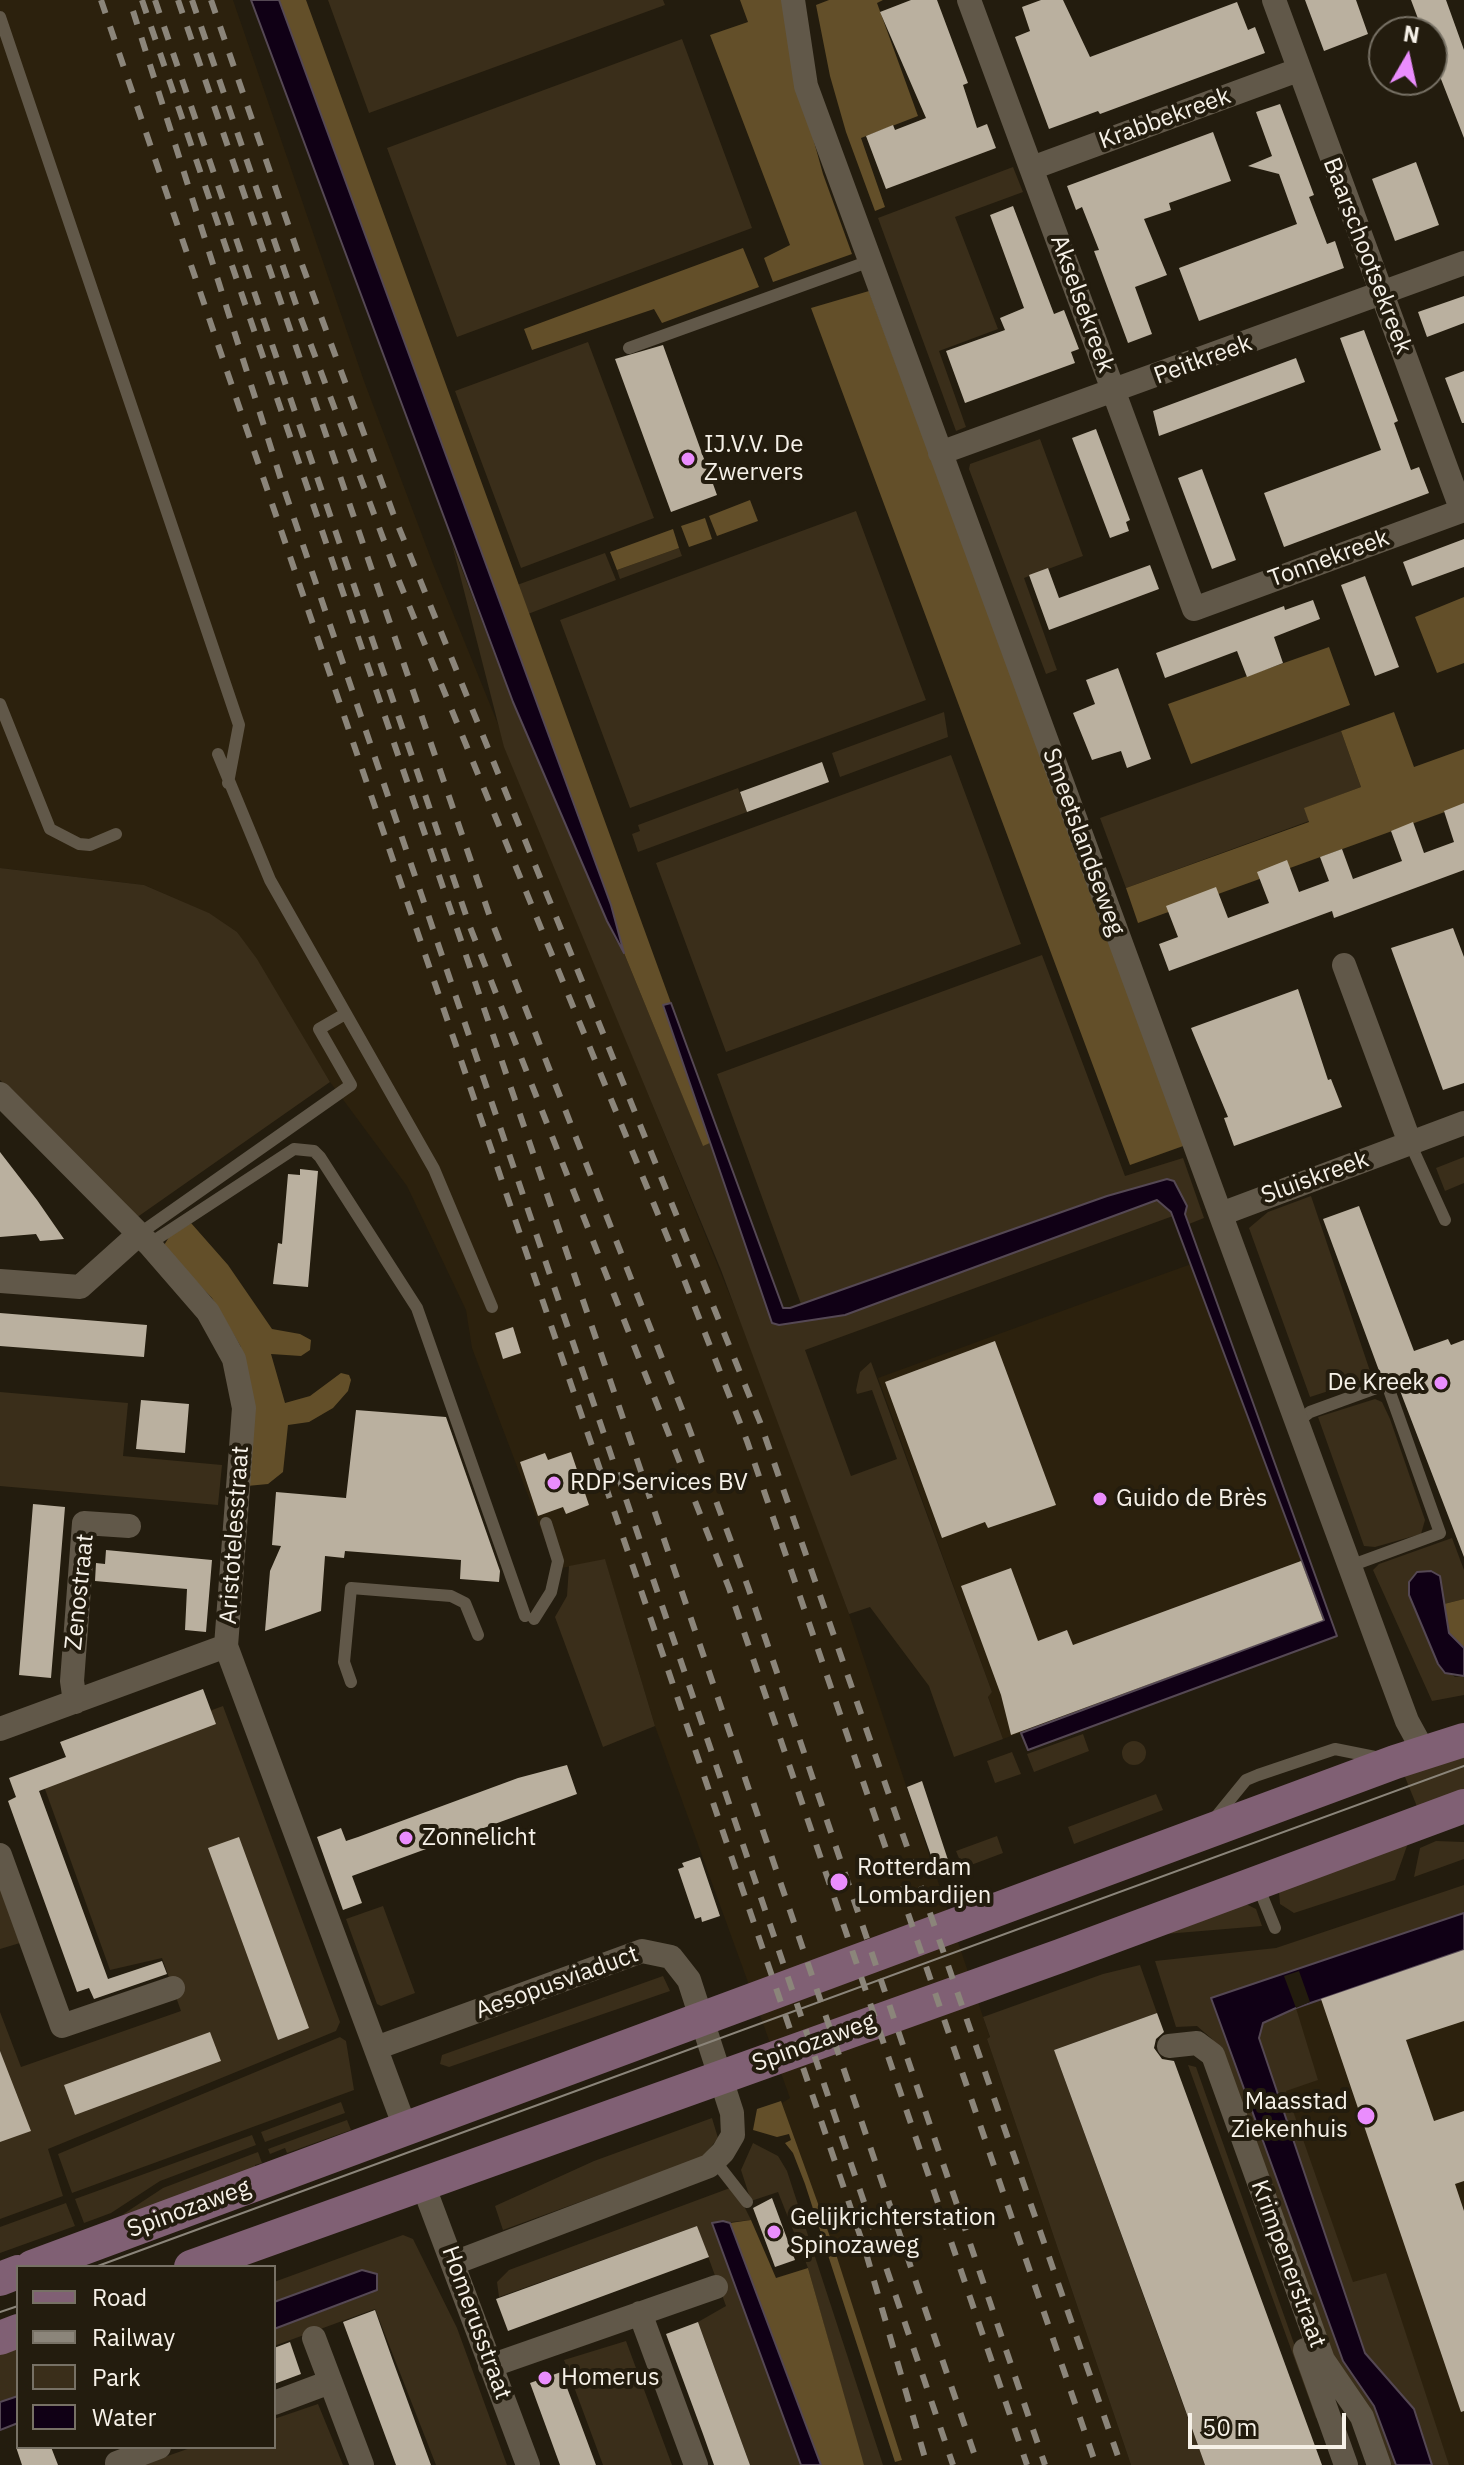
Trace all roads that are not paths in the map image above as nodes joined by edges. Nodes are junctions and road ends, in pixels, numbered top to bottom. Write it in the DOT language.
graph roads {
  1 [pos="793,0"];
  2 [pos="969,0"];
  3 [pos="1274,0"];
  4 [pos="0,17"];
  5 [pos="1298,70"];
  6 [pos="1032,168"];
  7 [pos="870,261"];
  8 [pos="1464,263"];
  9 [pos="1382,294"];
  10 [pos="629,348"];
  11 [pos="1115,392"];
  12 [pos="940,453"];
  13 [pos="1463,511"];
  14 [pos="1194,609"];
  15 [pos="0,704"];
  16 [pos="218,754"];
  17 [pos="228,783"];
  18 [pos="116,834"];
  19 [pos="1344,965"];
  20 [pos="345,1014"];
  21 [pos="0,1094"];
  22 [pos="1464,1123"];
  23 [pos="1410,1143"];
  24 [pos="1221,1214"];
  25 [pos="1445,1220"];
  26 [pos="144,1239"];
  27 [pos="0,1281"];
  28 [pos="492,1307"];
  29 [pos="1297,1422"];
  30 [pos="546,1523"];
  31 [pos="129,1526"];
  32 [pos="1350,1566"];
  33 [pos="478,1635"];
  34 [pos="226,1646"];
  35 [pos="351,1682"];
  36 [pos="75,1702"];
  37 [pos="0,1729"];
  38 [pos="1464,1740"];
  39 [pos="1409,1757"];
  40 [pos="1454,1814"];
  41 [pos="0,1855"];
  42 [pos="1257,1883"];
  43 [pos="1275,1928"];
  44 [pos="173,1988"];
  45 [pos="376,2048"];
  46 [pos="406,2130"];
  47 [pos="715,2161"];
  48 [pos="422,2182"];
  49 [pos="747,2202"];
  50 [pos="454,2263"];
  51 [pos="37,2265"];
  52 [pos="196,2265"];
  53 [pos="716,2287"];
  54 [pos="640,2313"];
  55 [pos="314,2338"];
  56 [pos="490,2366"];
  57 [pos="330,2382"];
  58 [pos="276,2402"];
  59 [pos="154,2449"];
  60 [pos="117,2463"];
  61 [pos="362,2465"];
  62 [pos="528,2465"];
  63 [pos="696,2465"];
  64 [pos="1346,2465"];
  65 [pos="1379,2465"];
  1 -- 7 [label="street, Smeetslandseweg"];
  2 -- 6 [label="street, Akselsekreek"];
  3 -- 5 [label="street, Baarschootsekreek"];
  4 -- 17 [label="lane"];
  5 -- 6 [label="street, Krabbekreek"];
  5 -- 9 [label="street, Baarschootsekreek"];
  6 -- 11 [label="street, Akselsekreek"];
  7 -- 10 [label="lane"];
  7 -- 12 [label="street, Smeetslandseweg"];
  8 -- 9 [label="street, Peitkreek"];
  9 -- 11 [label="street, Peitkreek"];
  9 -- 13 [label="street, Baarschootsekreek"];
  11 -- 12 [label="street, Peitkreek"];
  11 -- 14 [label="street, Akselsekreek"];
  12 -- 24 [label="street, Smeetslandseweg"];
  13 -- 14 [label="street, Tonnekreek"];
  15 -- 18 [label="lane"];
  16 -- 17 [label="lane"];
  17 -- 20 [label="lane"];
  19 -- 23 [label="street"];
  20 -- 26 [label="lane"];
  20 -- 28 [label="lane"];
  21 -- 26 [label="street, Aristotelesstraat"];
  22 -- 23 [label="street, Sluiskreek"];
  23 -- 24 [label="street, Sluiskreek"];
  23 -- 25 [label="lane"];
  24 -- 29 [label="street, Smeetslandseweg"];
  26 -- 27 [label="street"];
  26 -- 30 [label="lane"];
  26 -- 34 [label="street, Aristotelesstraat"];
  29 -- 32 [label="street, Smeetslandseweg"];
  29 -- 32 [label="lane"];
  31 -- 36 [label="street, Zenostraat"];
  32 -- 39 [label="street, Smeetslandseweg"];
  33 -- 35 [label="lane"];
  34 -- 36 [label="street"];
  34 -- 45 [label="street, Aristotelesstraat"];
  36 -- 37 [label="street"];
  38 -- 39 [label="main road, Spinozaweg"];
  39 -- 46 [label="main road, Spinozaweg"];
  40 -- 42 [label="main road, Spinozaweg"];
  41 -- 44 [label="street"];
  42 -- 43 [label="lane"];
  42 -- 48 [label="main road, Spinozaweg"];
  45 -- 46 [label="street, Aristotelesstraat"];
  45 -- 47 [label="street, Aesopusviaduct"];
  46 -- 51 [label="main road, Spinozaweg"];
  47 -- 49 [label="lane"];
  47 -- 50 [label="street"];
  48 -- 50 [label="street, Homerusstraat"];
  48 -- 52 [label="main road, Spinozaweg"];
  50 -- 56 [label="street, Homerusstraat"];
  53 -- 54 [label="street"];
  54 -- 56 [label="street"];
  54 -- 63 [label="street"];
  55 -- 57 [label="street"];
  56 -- 62 [label="street, Homerusstraat"];
  57 -- 58 [label="street"];
  57 -- 61 [label="street"];
  59 -- 60 [label="street"];
  64 -- 65 [label="street, Krimpenerstraat"];
}
